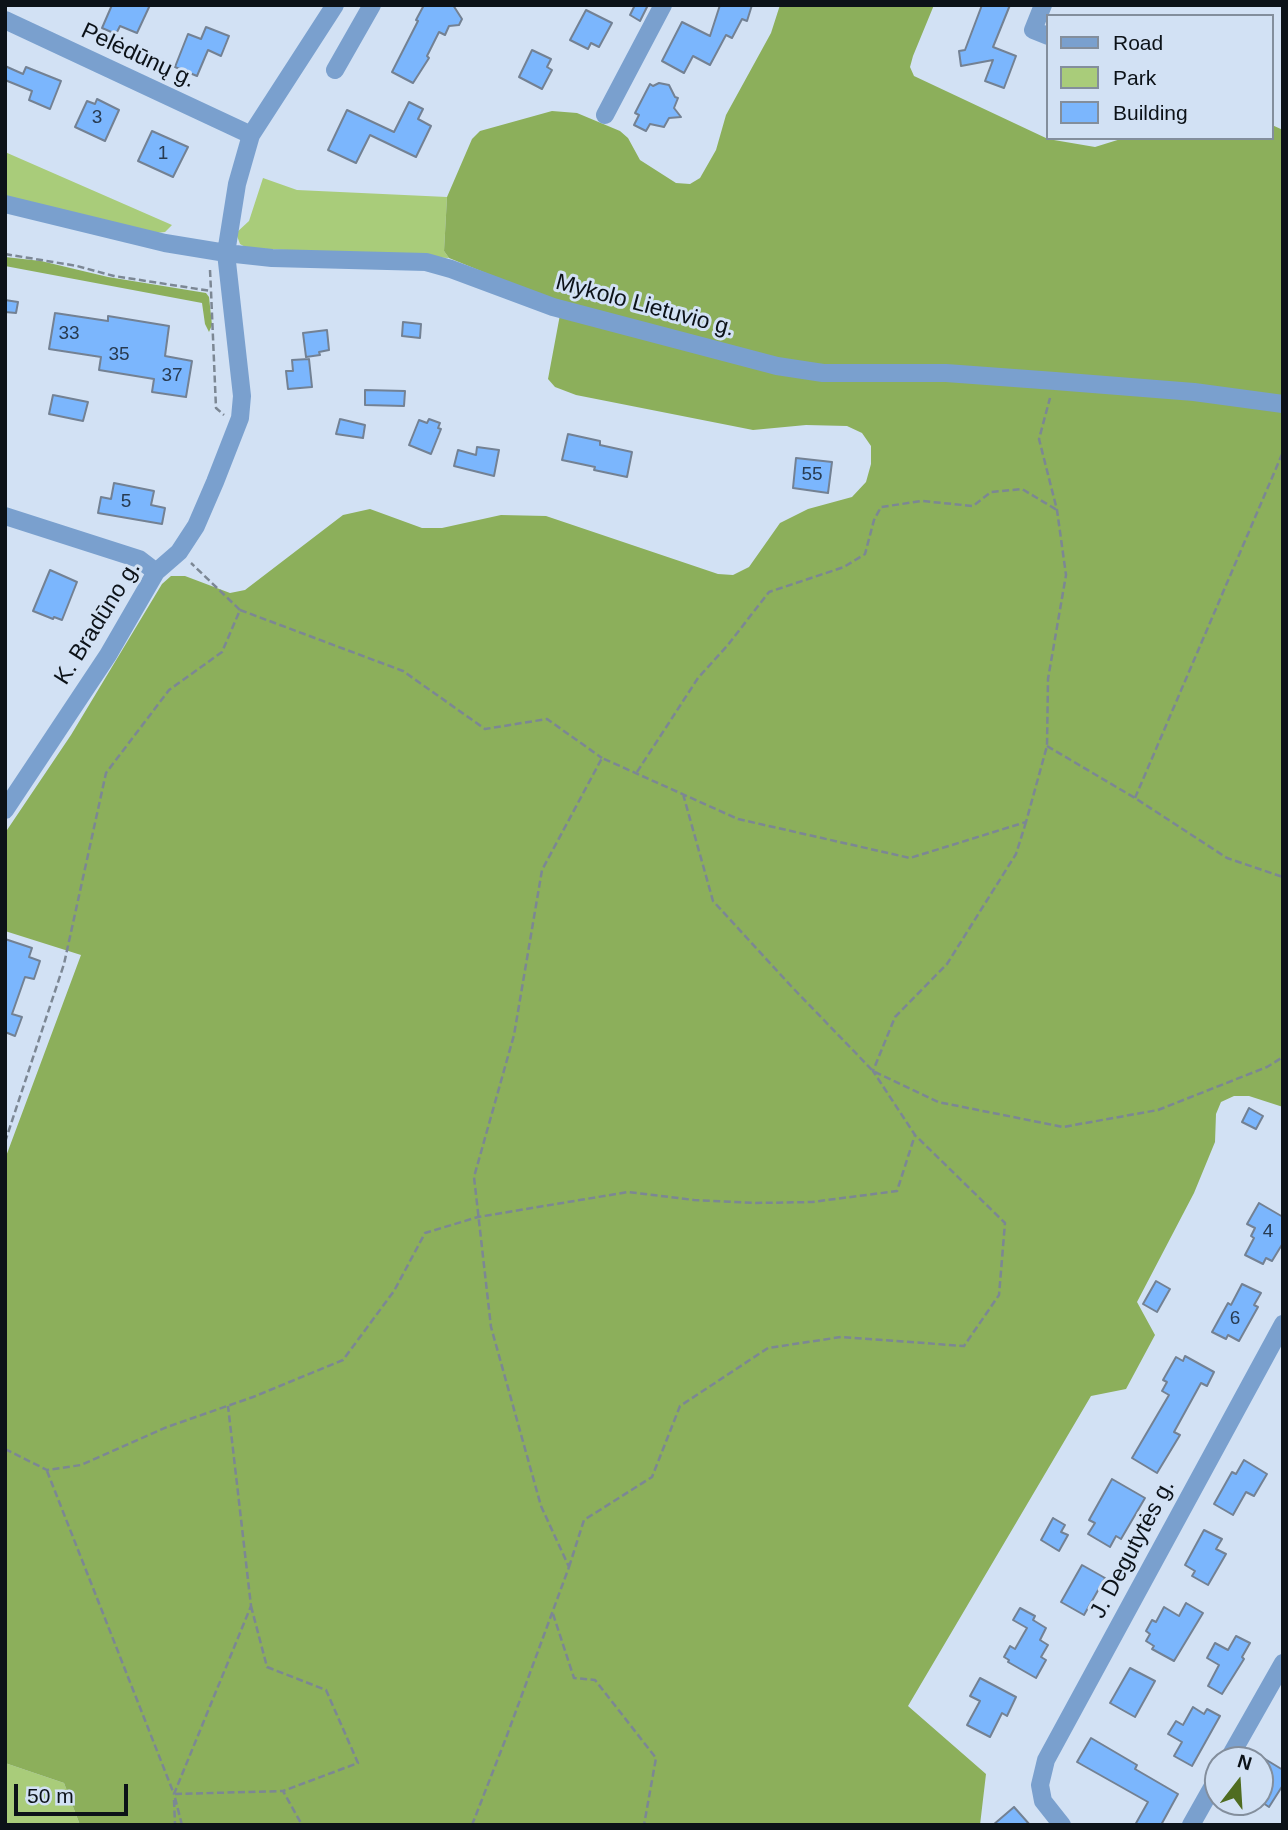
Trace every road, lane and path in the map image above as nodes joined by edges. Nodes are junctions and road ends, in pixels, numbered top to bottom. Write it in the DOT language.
graph roads {
  1 [pos="335,5"];
  2 [pos="372,5"];
  3 [pos="663,5"];
  4 [pos="1043,5"];
  5 [pos="5,20"];
  6 [pos="1046,35"];
  7 [pos="335,70"];
  8 [pos="605,115"];
  9 [pos="251,135"];
  10 [pos="5,204"];
  11 [pos="226,253"];
  12 [pos="5,254"];
  13 [pos="1055,381"];
  14 [pos="1283,404"];
  15 [pos="216,408"];
  16 [pos="1283,452"];
  17 [pos="1057,510"];
  18 [pos="5,516"];
  19 [pos="179,552"];
  20 [pos="156,572"];
  21 [pos="240,610"];
  22 [pos="1047,746"];
  23 [pos="602,758"];
  24 [pos="636,773"];
  25 [pos="683,794"];
  26 [pos="1135,798"];
  27 [pos="5,810"];
  28 [pos="1026,821"];
  29 [pos="1283,877"];
  30 [pos="1283,1057"];
  31 [pos="873,1071"];
  32 [pos="915,1135"];
  33 [pos="5,1142"];
  34 [pos="478,1217"];
  35 [pos="1283,1324"];
  36 [pos="228,1406"];
  37 [pos="5,1449"];
  38 [pos="47,1470"];
  39 [pos="569,1567"];
  40 [pos="251,1606"];
  41 [pos="552,1612"];
  42 [pos="1283,1663"];
  43 [pos="1236,1746"];
  44 [pos="284,1791"];
  45 [pos="174,1794"];
  46 [pos="1204,1802"];
  47 [pos="175,1825"];
  48 [pos="182,1825"];
  49 [pos="302,1825"];
  50 [pos="472,1825"];
  51 [pos="644,1825"];
  52 [pos="1062,1825"];
  53 [pos="1191,1825"];
  1 -- 9 [label="street, K. Bradūno g."];
  2 -- 7 [label="street"];
  3 -- 8 [label="street"];
  4 -- 6 [label="street"];
  5 -- 9 [label="street, Pelėdūnų g."];
  9 -- 11 [label="street, K. Bradūno g."];
  10 -- 11 [label="street, Mykolo Lietuvio g."];
  11 -- 13 [label="street, Mykolo Lietuvio g."];
  11 -- 19 [label="street, K. Bradūno g."];
  12 -- 15 [label="path"];
  13 -- 14 [label="street, Mykolo Lietuvio g."];
  13 -- 17 [label="path"];
  16 -- 26 [label="path"];
  17 -- 22 [label="path"];
  17 -- 24 [label="path"];
  18 -- 20 [label="street"];
  19 -- 20 [label="street, K. Bradūno g."];
  19 -- 21 [label="path"];
  20 -- 27 [label="street, K. Bradūno g."];
  21 -- 23 [label="path"];
  21 -- 33 [label="path"];
  22 -- 26 [label="path"];
  22 -- 28 [label="path"];
  23 -- 24 [label="path"];
  23 -- 34 [label="path"];
  24 -- 25 [label="path"];
  25 -- 28 [label="path"];
  25 -- 31 [label="path"];
  26 -- 29 [label="path"];
  28 -- 31 [label="path"];
  30 -- 31 [label="path"];
  31 -- 32 [label="path"];
  32 -- 34 [label="path"];
  32 -- 39 [label="path"];
  34 -- 36 [label="path"];
  34 -- 39 [label="path"];
  35 -- 52 [label="street, J. Degutytės g."];
  36 -- 38 [label="path"];
  36 -- 40 [label="path"];
  37 -- 38 [label="path"];
  38 -- 45 [label="path"];
  39 -- 41 [label="path"];
  40 -- 44 [label="path"];
  40 -- 45 [label="path"];
  41 -- 50 [label="path"];
  41 -- 51 [label="path"];
  42 -- 43 [label="street"];
  44 -- 45 [label="path"];
  44 -- 49 [label="path"];
  45 -- 47 [label="path"];
  45 -- 48 [label="path"];
  46 -- 53 [label="street"];
}
